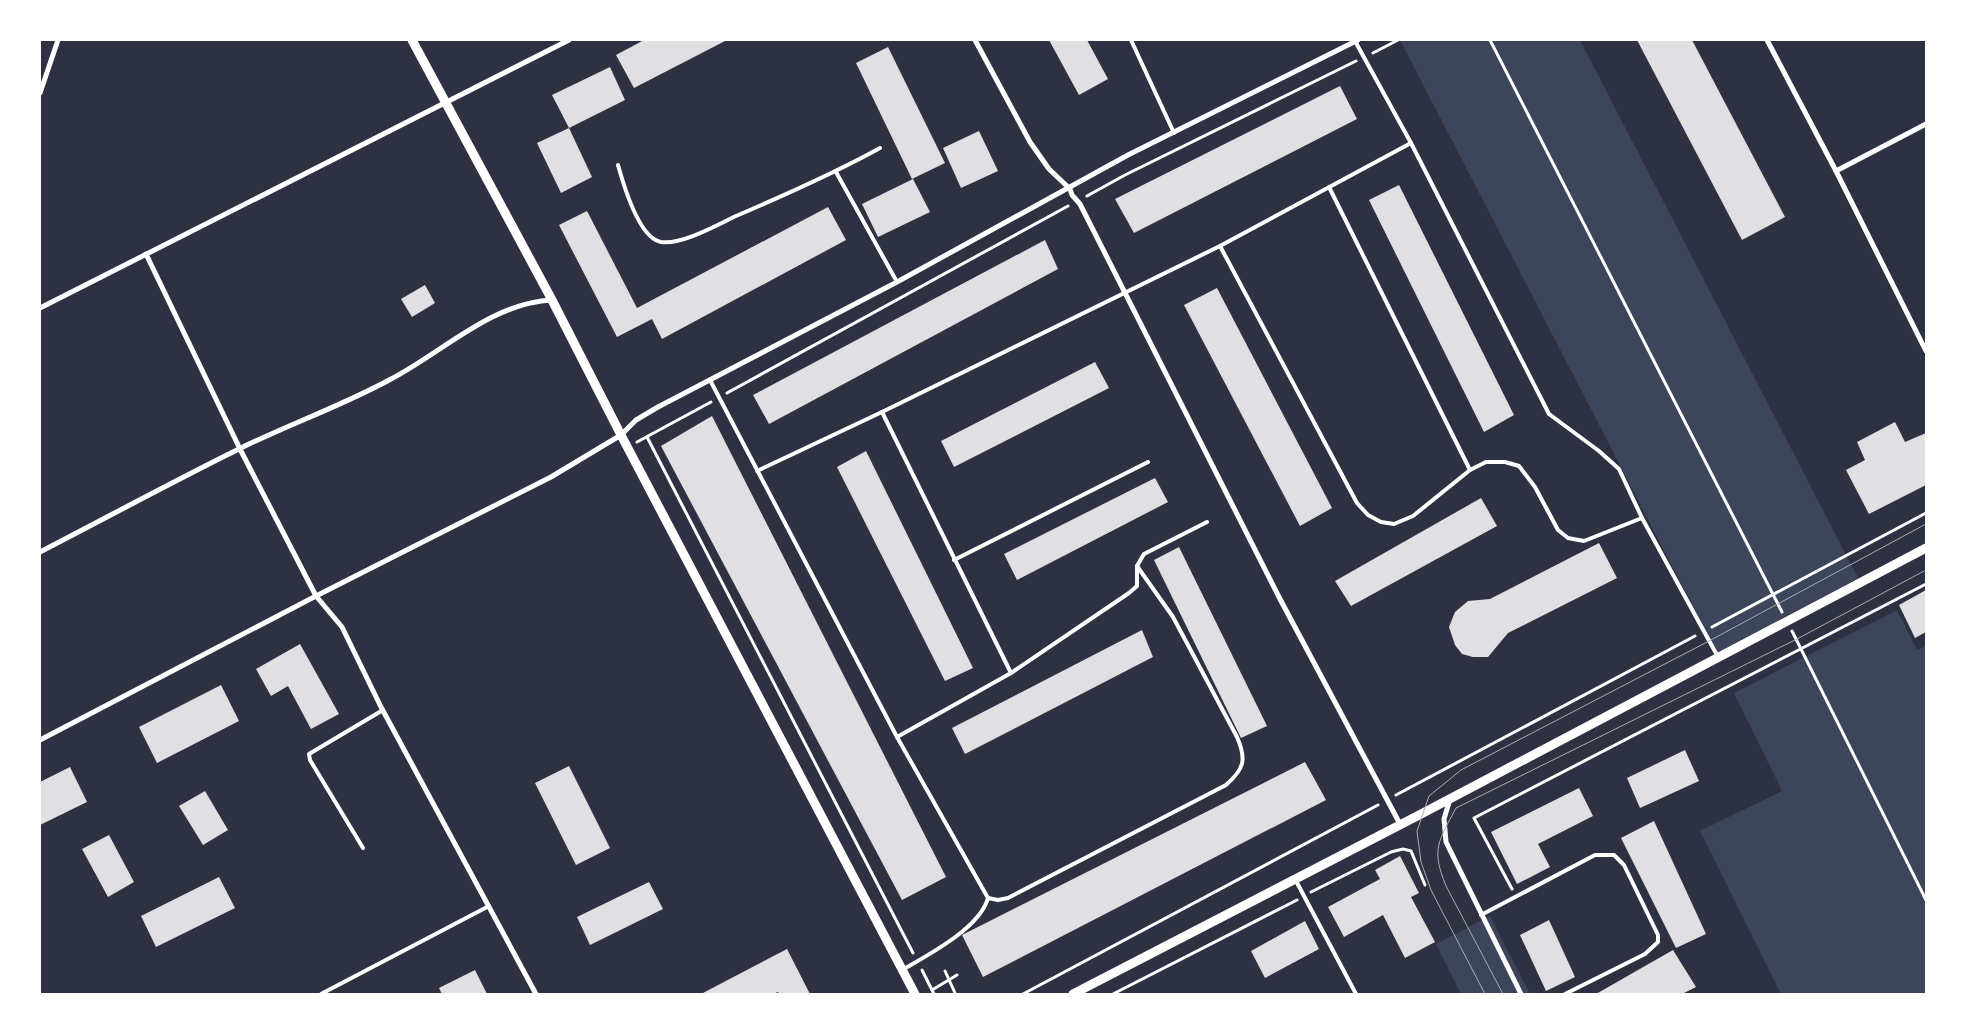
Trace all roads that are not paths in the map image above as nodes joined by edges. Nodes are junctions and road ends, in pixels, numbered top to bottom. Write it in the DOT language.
graph roads {
  1 [pos="58,40"];
  2 [pos="412,40"];
  3 [pos="569,40"];
  4 [pos="975,40"];
  5 [pos="1131,40"];
  6 [pos="1767,40"];
  7 [pos="1356,41"];
  8 [pos="40,93"];
  9 [pos="446,104"];
  10 [pos="1926,124"];
  11 [pos="1174,133"];
  12 [pos="1412,143"];
  13 [pos="880,148"];
  14 [pos="618,165"];
  15 [pos="1836,171"];
  16 [pos="836,172"];
  17 [pos="1330,187"];
  18 [pos="1070,189"];
  19 [pos="1220,246"];
  20 [pos="146,254"];
  21 [pos="896,282"];
  22 [pos="1125,291"];
  23 [pos="552,300"];
  24 [pos="40,308"];
  25 [pos="1926,352"];
  26 [pos="710,380"];
  27 [pos="882,412"];
  28 [pos="621,435"];
  29 [pos="240,449"];
  30 [pos="1148,462"];
  31 [pos="1470,470"];
  32 [pos="757,471"];
  33 [pos="1642,518"];
  34 [pos="1207,522"];
  35 [pos="1926,548"];
  36 [pos="40,552"];
  37 [pos="954,560"];
  38 [pos="1137,566"];
  39 [pos="316,596"];
  40 [pos="1718,657"];
  41 [pos="1011,673"];
  42 [pos="383,710"];
  43 [pos="897,737"];
  44 [pos="40,740"];
  45 [pos="1450,799"];
  46 [pos="1400,824"];
  47 [pos="363,848"];
  48 [pos="1295,879"];
  49 [pos="988,898"];
  50 [pos="489,906"];
  51 [pos="1481,915"];
  52 [pos="902,970"];
  53 [pos="321,994"];
  54 [pos="536,994"];
  55 [pos="915,994"];
  56 [pos="1073,994"];
  57 [pos="1356,994"];
  58 [pos="1521,994"];
  59 [pos="1565,994"];
  1 -- 8 [label="street"];
  2 -- 9 [label="street"];
  3 -- 9 [label="street"];
  4 -- 18 [label="street"];
  5 -- 11 [label="lane"];
  6 -- 15 [label="street"];
  7 -- 11 [label="street"];
  7 -- 12 [label="lane"];
  9 -- 20 [label="street"];
  9 -- 23 [label="street"];
  10 -- 15 [label="street"];
  11 -- 18 [label="street"];
  12 -- 17 [label="lane"];
  12 -- 33 [label="lane"];
  13 -- 16 [label="lane"];
  14 -- 16 [label="lane"];
  15 -- 25 [label="street"];
  16 -- 21 [label="lane"];
  17 -- 19 [label="lane"];
  17 -- 31 [label="lane"];
  18 -- 21 [label="street"];
  18 -- 22 [label="street"];
  19 -- 22 [label="lane"];
  19 -- 31 [label="lane"];
  20 -- 24 [label="street"];
  20 -- 29 [label="street"];
  21 -- 26 [label="street"];
  22 -- 27 [label="lane"];
  22 -- 46 [label="street"];
  23 -- 28 [label="street"];
  23 -- 29 [label="street"];
  26 -- 28 [label="street"];
  26 -- 32 [label="lane"];
  27 -- 32 [label="lane"];
  27 -- 37 [label="lane"];
  28 -- 39 [label="street"];
  28 -- 52 [label="street"];
  29 -- 36 [label="street"];
  29 -- 39 [label="street"];
  30 -- 37 [label="lane"];
  31 -- 33 [label="lane"];
  32 -- 43 [label="lane"];
  33 -- 40 [label="lane"];
  34 -- 38 [label="lane"];
  35 -- 40 [label="street"];
  37 -- 41 [label="lane"];
  38 -- 41 [label="lane"];
  38 -- 49 [label="lane"];
  39 -- 42 [label="street"];
  39 -- 44 [label="street"];
  40 -- 45 [label="street"];
  41 -- 43 [label="lane"];
  42 -- 47 [label="lane"];
  42 -- 50 [label="street"];
  43 -- 49 [label="lane"];
  45 -- 46 [label="street"];
  45 -- 51 [label="street"];
  46 -- 48 [label="street"];
  48 -- 56 [label="street"];
  48 -- 57 [label="lane"];
  49 -- 52 [label="lane"];
  50 -- 53 [label="lane"];
  50 -- 54 [label="street"];
  51 -- 58 [label="street"];
  51 -- 59 [label="lane"];
  52 -- 55 [label="street"];
}
